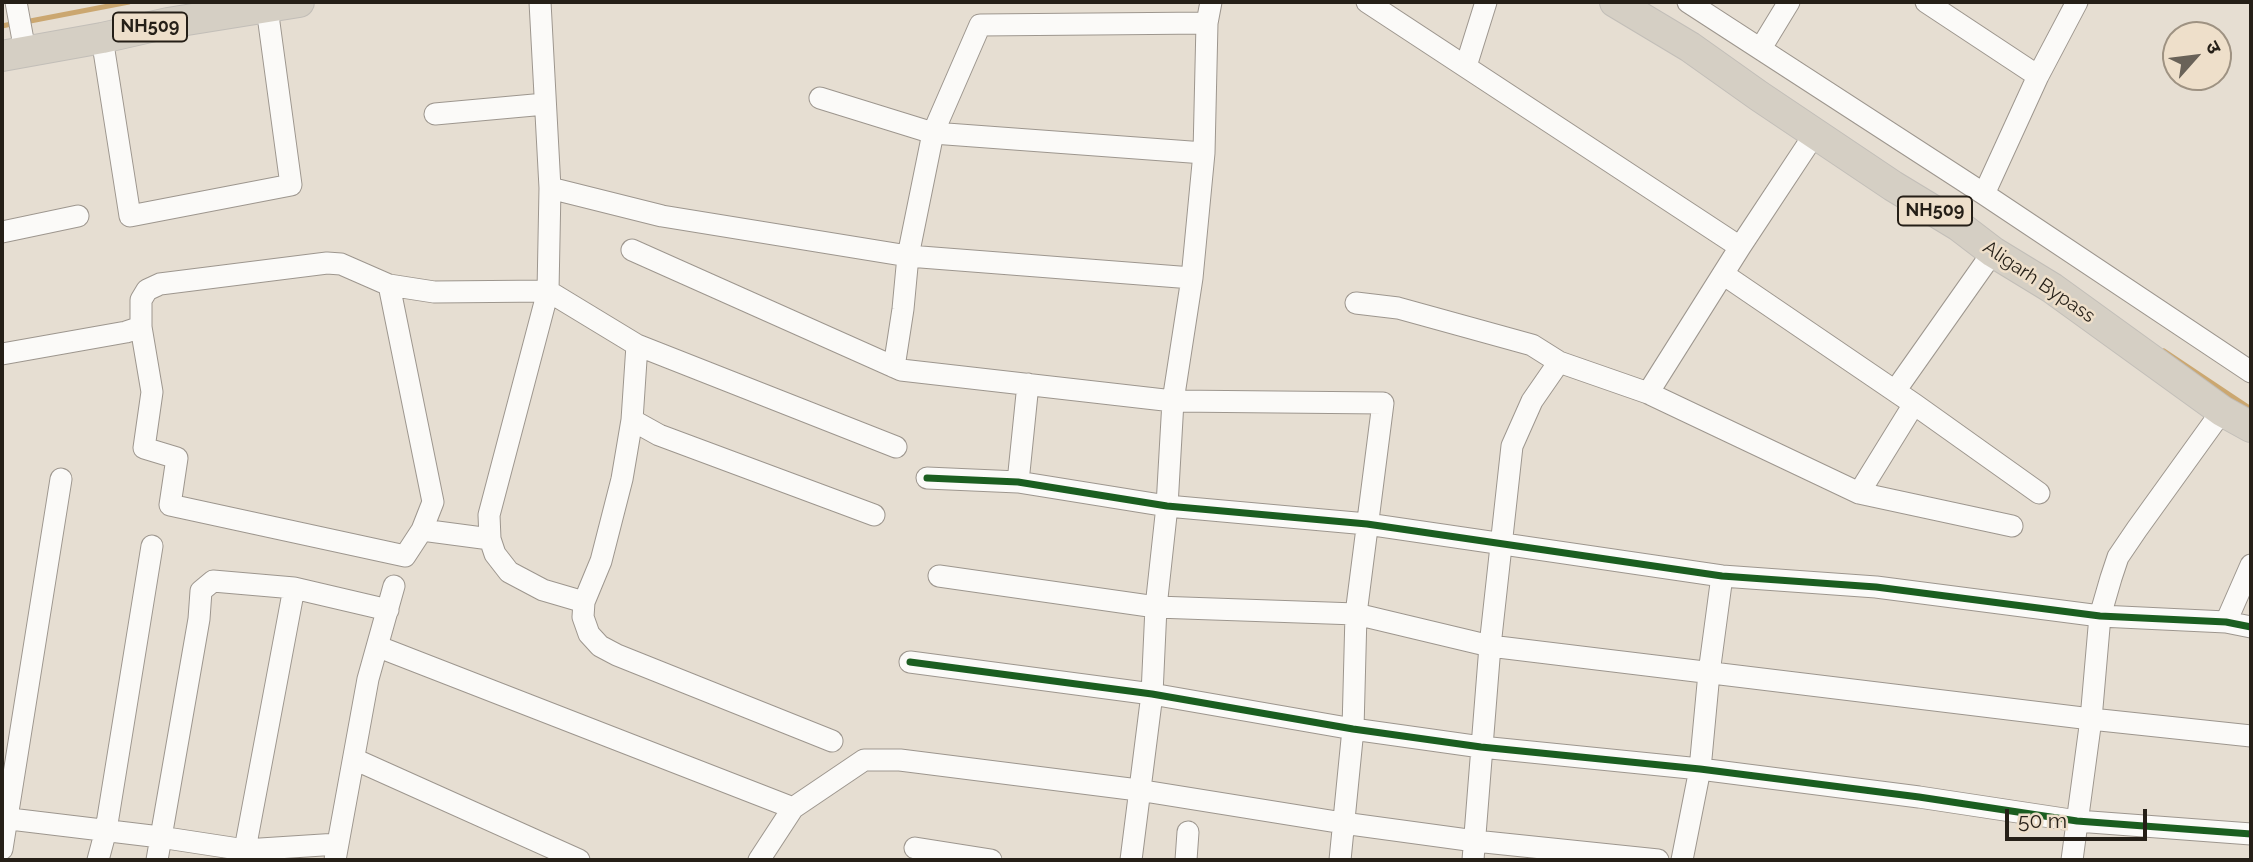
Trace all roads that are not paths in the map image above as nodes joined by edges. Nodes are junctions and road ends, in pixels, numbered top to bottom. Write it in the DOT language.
graph roads {
  1 [pos="299,2"];
  2 [pos="540,2"];
  3 [pos="1367,2"];
  4 [pos="1486,2"];
  5 [pos="1615,2"];
  6 [pos="1789,2"];
  7 [pos="1926,2"];
  8 [pos="2077,2"];
  9 [pos="16,4"];
  10 [pos="1699,5"];
  11 [pos="267,8"];
  12 [pos="1949,8"];
  13 [pos="166,10"];
  14 [pos="1209,12"];
  15 [pos="102,38"];
  16 [pos="16,47"];
  17 [pos="1760,48"];
  18 [pos="1466,66"];
  19 [pos="2038,76"];
  20 [pos="820,98"];
  21 [pos="545,104"];
  22 [pos="435,114"];
  23 [pos="1816,132"];
  24 [pos="933,133"];
  25 [pos="1204,153"];
  26 [pos="550,188"];
  27 [pos="1984,194"];
  28 [pos="78,216"];
  29 [pos="2,232"];
  30 [pos="1740,247"];
  31 [pos="632,250"];
  32 [pos="1993,252"];
  33 [pos="908,256"];
  34 [pos="1723,274"];
  35 [pos="1192,278"];
  36 [pos="389,285"];
  37 [pos="548,290"];
  38 [pos="1356,303"];
  39 [pos="141,327"];
  40 [pos="637,345"];
  41 [pos="2,354"];
  42 [pos="1559,362"];
  43 [pos="894,367"];
  44 [pos="2251,372"];
  45 [pos="1028,384"];
  46 [pos="1895,391"];
  47 [pos="1648,393"];
  48 [pos="1173,401"];
  49 [pos="1914,404"];
  50 [pos="2222,411"];
  51 [pos="632,420"];
  52 [pos="2251,427"];
  53 [pos="896,447"];
  54 [pos="927,478"];
  55 [pos="61,479"];
  56 [pos="1018,482"];
  57 [pos="1859,493"];
  58 [pos="2039,493"];
  59 [pos="1167,506"];
  60 [pos="874,515"];
  61 [pos="1367,524"];
  62 [pos="2012,526"];
  63 [pos="422,530"];
  64 [pos="490,539"];
  65 [pos="1501,545"];
  66 [pos="152,546"];
  67 [pos="2251,565"];
  68 [pos="939,576"];
  69 [pos="1722,576"];
  70 [pos="394,586"];
  71 [pos="294,588"];
  72 [pos="584,602"];
  73 [pos="1156,607"];
  74 [pos="388,610"];
  75 [pos="1356,614"];
  76 [pos="2100,616"];
  77 [pos="2226,622"];
  78 [pos="2251,626"];
  79 [pos="1490,646"];
  80 [pos="379,647"];
  81 [pos="910,662"];
  82 [pos="1709,673"];
  83 [pos="1152,694"];
  84 [pos="2091,719"];
  85 [pos="1353,729"];
  86 [pos="2251,736"];
  87 [pos="832,741"];
  88 [pos="1481,747"];
  89 [pos="354,759"];
  90 [pos="1700,769"];
  91 [pos="1138,790"];
  92 [pos="793,808"];
  93 [pos="4,819"];
  94 [pos="2077,821"];
  95 [pos="1343,823"];
  96 [pos="106,831"];
  97 [pos="1188,832"];
  98 [pos="2251,834"];
  99 [pos="160,837"];
  100 [pos="915,848"];
  101 [pos="2,849"];
  102 [pos="1474,850"];
  103 [pos="337,852"];
  104 [pos="244,855"];
  105 [pos="98,860"];
  106 [pos="157,860"];
  107 [pos="579,860"];
  108 [pos="759,860"];
  109 [pos="991,860"];
  110 [pos="1131,860"];
  111 [pos="1186,860"];
  112 [pos="1340,860"];
  113 [pos="1658,860"];
  114 [pos="1682,860"];
  115 [pos="2072,860"];
  1 -- 11 [label="highway, NH509"];
  2 -- 21 [label="street"];
  3 -- 18 [label="street"];
  4 -- 18 [label="street"];
  5 -- 23 [label="highway, Aligarh Bypass / NH509"];
  6 -- 17 [label="street"];
  7 -- 12 [label="street"];
  8 -- 19 [label="street"];
  9 -- 16 [label="street"];
  10 -- 17 [label="street"];
  11 -- 13 [label="highway, NH509"];
  11 -- 15 [label="street"];
  12 -- 19 [label="street"];
  13 -- 15 [label="highway, NH509"];
  14 -- 24 [label="street"];
  14 -- 25 [label="street"];
  15 -- 16 [label="highway, NH509"];
  17 -- 27 [label="street"];
  18 -- 30 [label="street"];
  19 -- 27 [label="street"];
  20 -- 24 [label="street"];
  21 -- 22 [label="street"];
  21 -- 26 [label="street"];
  23 -- 30 [label="street"];
  23 -- 32 [label="highway, Aligarh Bypass / NH509"];
  24 -- 25 [label="street"];
  24 -- 33 [label="street"];
  25 -- 35 [label="street"];
  26 -- 33 [label="street"];
  26 -- 37 [label="street"];
  27 -- 44 [label="street"];
  28 -- 29 [label="street"];
  30 -- 34 [label="street"];
  31 -- 43 [label="street"];
  32 -- 46 [label="street"];
  32 -- 50 [label="highway, Aligarh Bypass / NH509"];
  33 -- 35 [label="street"];
  33 -- 43 [label="street"];
  34 -- 46 [label="street"];
  34 -- 47 [label="street"];
  35 -- 48 [label="street"];
  36 -- 37 [label="street"];
  36 -- 39 [label="street"];
  36 -- 63 [label="street"];
  37 -- 40 [label="street"];
  37 -- 64 [label="street"];
  38 -- 42 [label="street"];
  39 -- 41 [label="street"];
  39 -- 63 [label="street"];
  40 -- 51 [label="street"];
  40 -- 53 [label="street"];
  42 -- 47 [label="street"];
  42 -- 65 [label="street"];
  43 -- 45 [label="street"];
  45 -- 48 [label="street"];
  45 -- 56 [label="street"];
  46 -- 49 [label="street"];
  47 -- 57 [label="street"];
  48 -- 59 [label="street"];
  48 -- 61 [label="street"];
  49 -- 57 [label="street"];
  49 -- 58 [label="street"];
  50 -- 52 [label="highway, Aligarh Bypass / NH509"];
  50 -- 76 [label="street"];
  51 -- 60 [label="street"];
  51 -- 72 [label="street"];
  54 -- 56 [label="street"];
  55 -- 93 [label="street"];
  56 -- 59 [label="street"];
  57 -- 62 [label="street"];
  59 -- 61 [label="street"];
  59 -- 73 [label="street"];
  61 -- 65 [label="street"];
  61 -- 75 [label="street"];
  63 -- 64 [label="street"];
  64 -- 72 [label="street"];
  65 -- 69 [label="street"];
  65 -- 79 [label="street"];
  66 -- 96 [label="street"];
  67 -- 77 [label="street"];
  68 -- 73 [label="street"];
  69 -- 76 [label="street"];
  69 -- 82 [label="street"];
  70 -- 74 [label="street"];
  71 -- 74 [label="street"];
  71 -- 99 [label="street"];
  71 -- 104 [label="street"];
  72 -- 87 [label="street"];
  73 -- 75 [label="street"];
  73 -- 83 [label="street"];
  74 -- 80 [label="street"];
  75 -- 79 [label="street"];
  75 -- 85 [label="street"];
  76 -- 77 [label="street"];
  76 -- 84 [label="street"];
  77 -- 78 [label="street"];
  79 -- 82 [label="street"];
  79 -- 88 [label="street"];
  80 -- 89 [label="street"];
  80 -- 92 [label="street"];
  81 -- 83 [label="street"];
  82 -- 84 [label="street"];
  82 -- 90 [label="street"];
  83 -- 85 [label="street"];
  83 -- 91 [label="street"];
  84 -- 86 [label="street"];
  84 -- 94 [label="street"];
  85 -- 88 [label="street"];
  85 -- 95 [label="street"];
  88 -- 90 [label="street"];
  88 -- 102 [label="street"];
  89 -- 103 [label="street"];
  89 -- 107 [label="street"];
  90 -- 94 [label="street"];
  90 -- 114 [label="street"];
  91 -- 92 [label="street"];
  91 -- 95 [label="street"];
  91 -- 110 [label="street"];
  92 -- 108 [label="street"];
  93 -- 96 [label="street"];
  93 -- 101 [label="street"];
  94 -- 98 [label="street"];
  94 -- 115 [label="street"];
  95 -- 102 [label="street"];
  95 -- 112 [label="street"];
  96 -- 99 [label="street"];
  96 -- 105 [label="street"];
  97 -- 111 [label="street"];
  99 -- 104 [label="street"];
  99 -- 106 [label="street"];
  100 -- 109 [label="street"];
  102 -- 113 [label="street"];
  103 -- 104 [label="street"];
}
